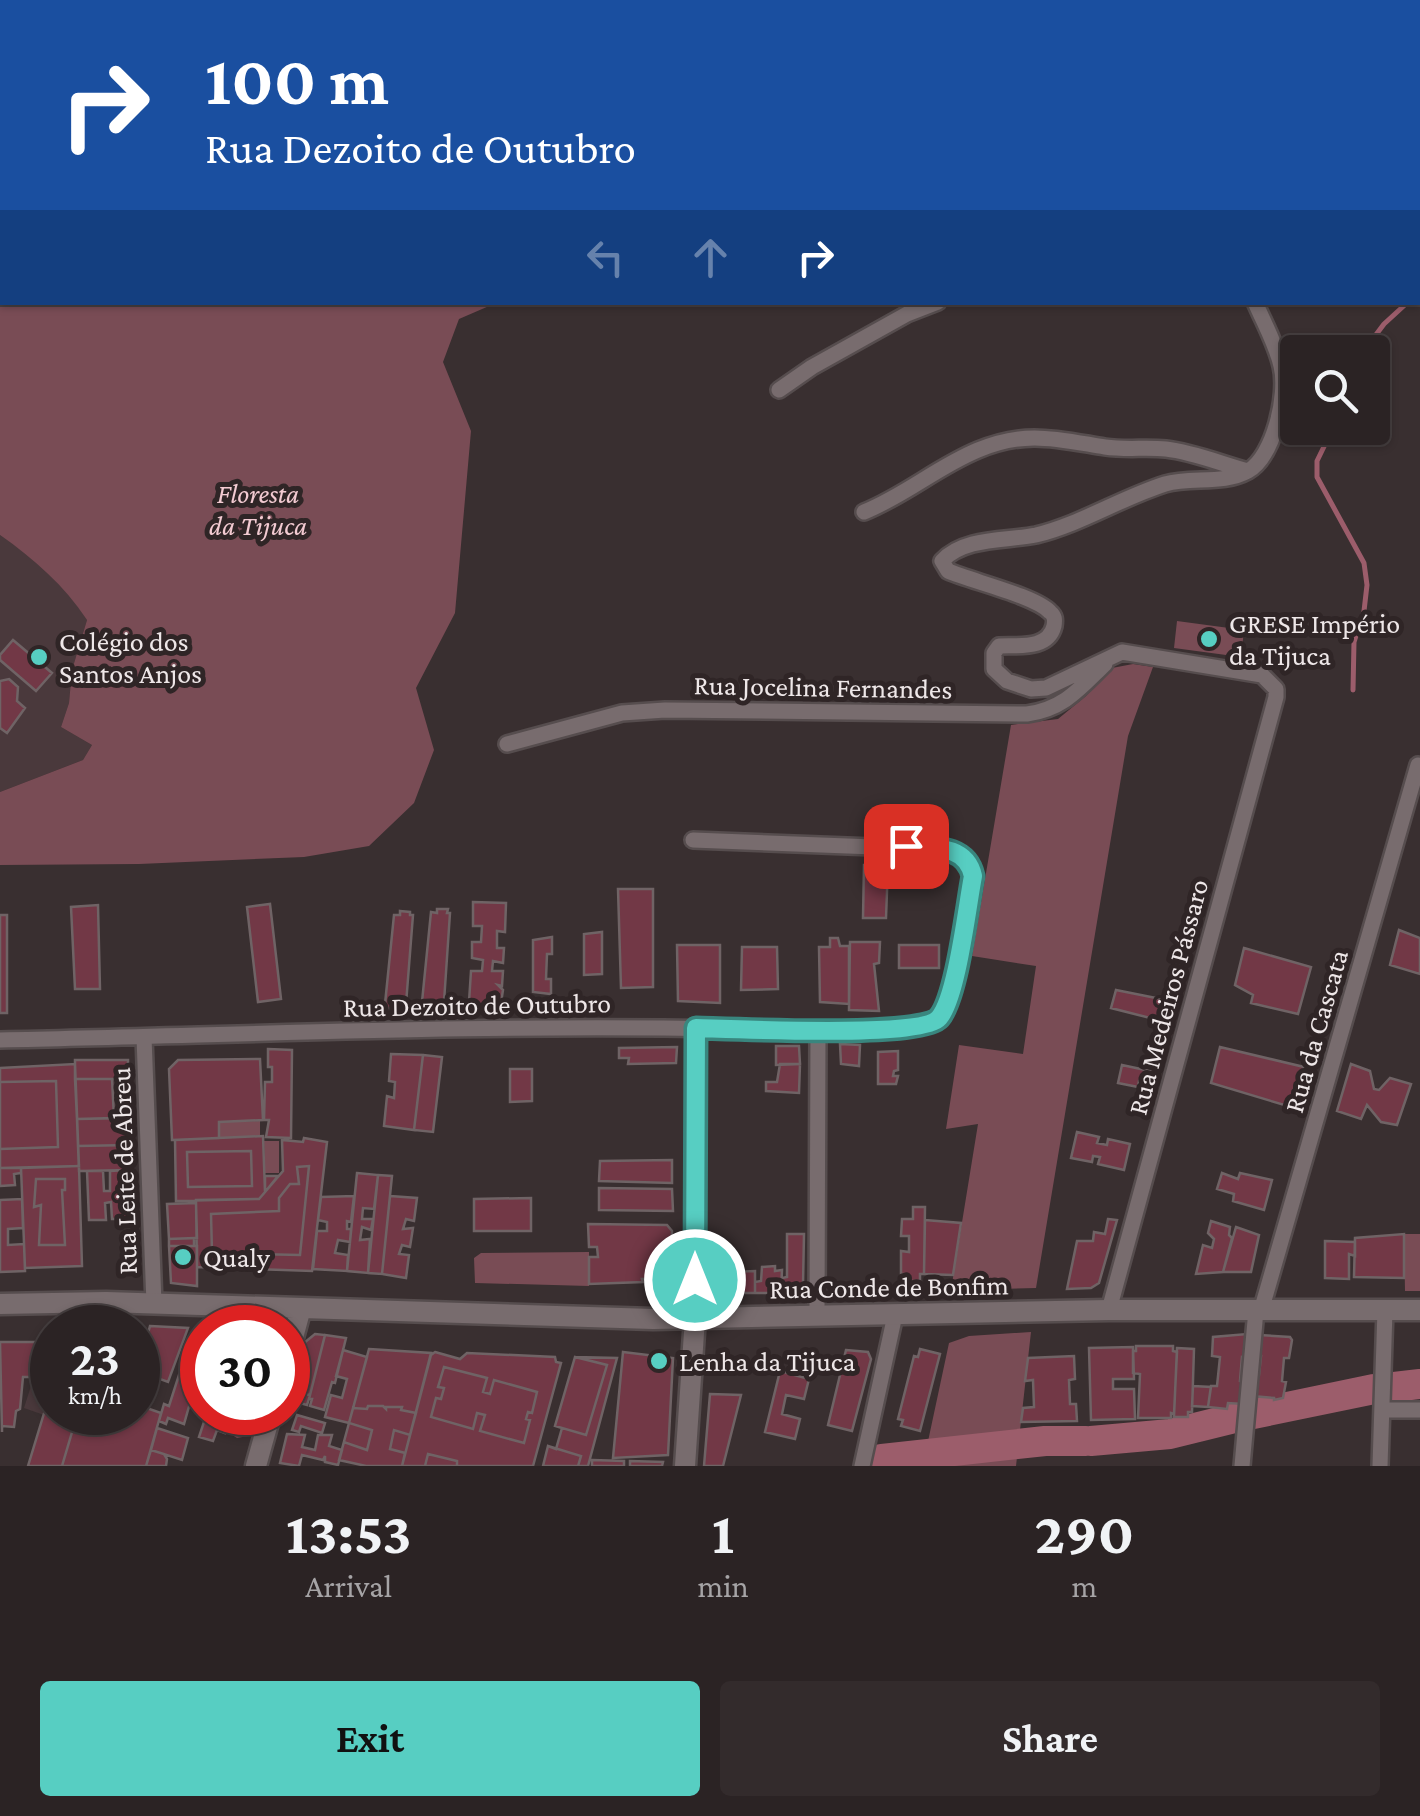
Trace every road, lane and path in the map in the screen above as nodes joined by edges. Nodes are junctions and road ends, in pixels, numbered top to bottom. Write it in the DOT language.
graph roads {
  1 [pos="930,305"];
  2 [pos="1256,305"];
  3 [pos="779,390"];
  4 [pos="1248,471"];
  5 [pos="864,512"];
  6 [pos="1122,652"];
  7 [pos="507,744"];
  8 [pos="1418,765"];
  9 [pos="693,840"];
  10 [pos="696,1028"];
  11 [pos="818,1030"];
  12 [pos="144,1037"];
  13 [pos="0,1040"];
  14 [pos="0,1304"];
  15 [pos="154,1304"];
  16 [pos="191,1305"];
  17 [pos="310,1308"];
  18 [pos="1108,1310"];
  19 [pos="1385,1310"];
  20 [pos="1420,1310"];
  21 [pos="1258,1311"];
  22 [pos="817,1315"];
  23 [pos="895,1315"];
  24 [pos="695,1318"];
  25 [pos="1383,1403"];
  26 [pos="1420,1410"];
  27 [pos="265,1435"];
  28 [pos="864,1458"];
  29 [pos="256,1466"];
  30 [pos="685,1466"];
  31 [pos="1242,1466"];
  32 [pos="1380,1466"];
  1 -- 3 [label="street"];
  2 -- 4 [label="street"];
  4 -- 5 [label="street"];
  4 -- 6 [label="street"];
  6 -- 7 [label="street, Rua Jocelina Fernandes"];
  6 -- 18 [label="street, Rua Medeiros Pássaro"];
  8 -- 21 [label="street, Rua da Cascata"];
  9 -- 11 [label="street, Rua Dezoito de Outubro"];
  10 -- 11 [label="street, Rua Dezoito de Outubro"];
  10 -- 12 [label="street, Rua Dezoito de Outubro"];
  10 -- 24 [label="street"];
  11 -- 22 [label="street"];
  12 -- 13 [label="street, Rua Dezoito de Outubro"];
  12 -- 15 [label="street, Rua Leite de Abreu"];
  14 -- 15 [label="main road, Rua Conde de Bonfim"];
  15 -- 16 [label="main road, Rua Conde de Bonfim"];
  17 -- 24 [label="main road, Rua Conde de Bonfim"];
  18 -- 21 [label="main road, Rua Conde de Bonfim"];
  18 -- 23 [label="main road, Rua Conde de Bonfim"];
  19 -- 20 [label="main road, Rua Conde de Bonfim"];
  19 -- 21 [label="main road, Rua Conde de Bonfim"];
  19 -- 25 [label="street"];
  21 -- 31 [label="street, Rua da Cascata"];
  22 -- 23 [label="main road, Rua Conde de Bonfim"];
  22 -- 24 [label="main road, Rua Conde de Bonfim"];
  23 -- 28 [label="street"];
  24 -- 30 [label="main road"];
  25 -- 26 [label="street"];
  25 -- 32 [label="street"];
  27 -- 29 [label="main road"];
}
